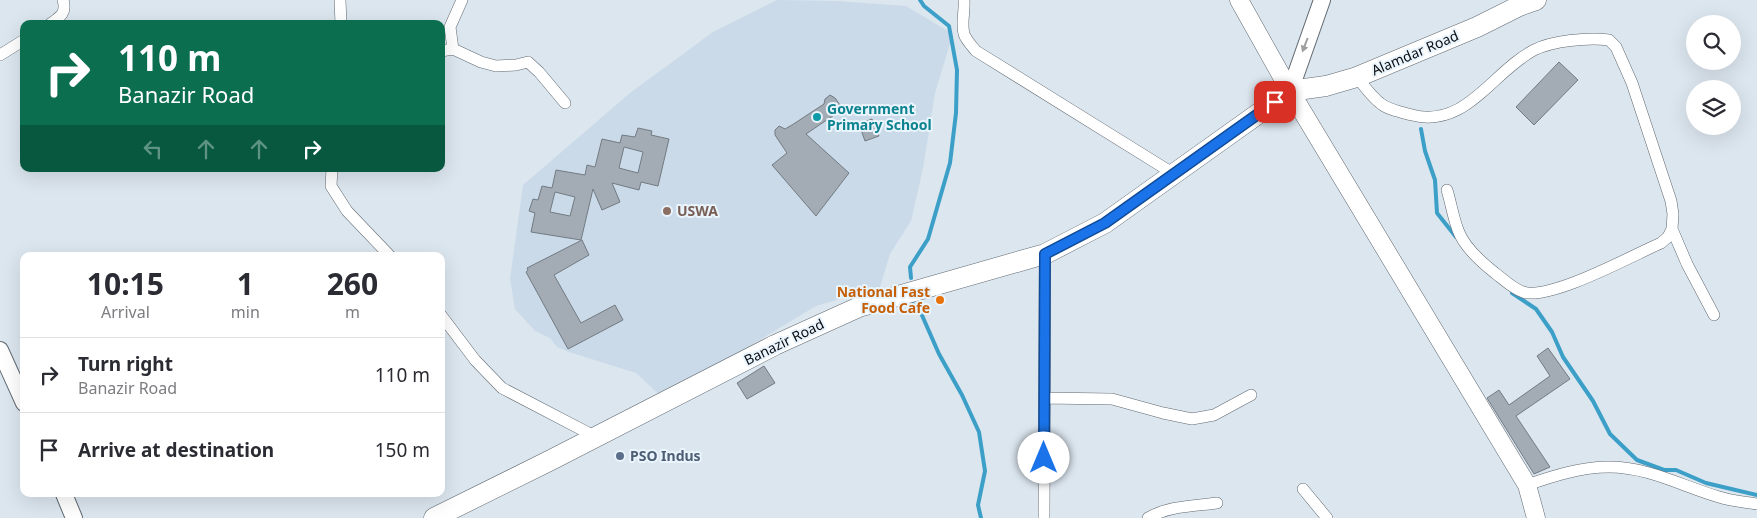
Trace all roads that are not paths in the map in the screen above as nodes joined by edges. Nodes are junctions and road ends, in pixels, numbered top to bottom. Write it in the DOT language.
graph roads {
  1 [pos="63,0"];
  2 [pos="340,0"];
  3 [pos="462,0"];
  4 [pos="964,0"];
  5 [pos="1239,0"];
  6 [pos="1322,0"];
  7 [pos="1536,0"];
  8 [pos="56,20"];
  9 [pos="342,20"];
  10 [pos="20,42"];
  11 [pos="453,49"];
  12 [pos="445,50"];
  13 [pos="0,54"];
  14 [pos="1357,77"];
  15 [pos="1290,91"];
  16 [pos="565,103"];
  17 [pos="332,172"];
  18 [pos="1174,174"];
  19 [pos="1447,190"];
  20 [pos="1672,230"];
  21 [pos="386,252"];
  22 [pos="1045,254"];
  23 [pos="1714,315"];
  24 [pos="445,320"];
  25 [pos="0,350"];
  26 [pos="20,394"];
  27 [pos="1251,394"];
  28 [pos="1044,398"];
  29 [pos="596,438"];
  30 [pos="1526,485"];
  31 [pos="1303,489"];
  32 [pos="65,497"];
  33 [pos="1217,503"];
  34 [pos="1757,504"];
  35 [pos="447,515"];
  36 [pos="74,518"];
  37 [pos="1044,518"];
  38 [pos="1148,518"];
  39 [pos="1327,518"];
  40 [pos="1536,518"];
  1 -- 8 [label="street"];
  2 -- 9 [label="street"];
  3 -- 11 [label="street"];
  4 -- 18 [label="street"];
  5 -- 15 [label="main road"];
  6 -- 15 [label="main road, one-way"];
  7 -- 14 [label="highway, Alamdar Road"];
  10 -- 13 [label="street"];
  11 -- 12 [label="street"];
  11 -- 16 [label="street"];
  14 -- 15 [label="highway, Alamdar Road"];
  14 -- 20 [label="street"];
  15 -- 18 [label="highway, Banazir Road"];
  15 -- 30 [label="main road"];
  17 -- 21 [label="street"];
  18 -- 22 [label="highway, Banazir Road"];
  19 -- 20 [label="street"];
  20 -- 23 [label="street"];
  22 -- 28 [label="street"];
  22 -- 29 [label="highway, Banazir Road"];
  24 -- 29 [label="street"];
  25 -- 26 [label="main road"];
  27 -- 28 [label="street"];
  28 -- 37 [label="street"];
  29 -- 35 [label="highway, Banazir Road"];
  30 -- 34 [label="street"];
  30 -- 40 [label="main road"];
  31 -- 39 [label="street"];
  32 -- 36 [label="main road"];
  33 -- 38 [label="street"];
}
